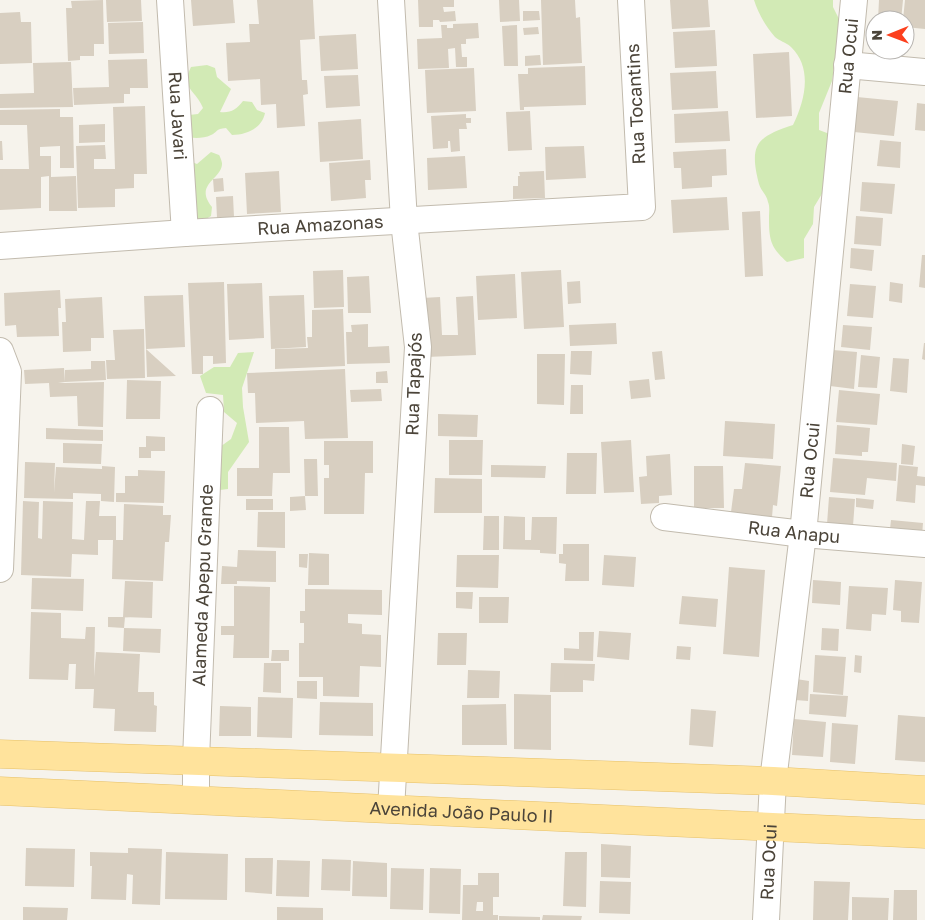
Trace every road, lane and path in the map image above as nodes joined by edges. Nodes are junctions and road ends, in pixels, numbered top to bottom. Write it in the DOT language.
graph roads {
  1 [pos="170,0"];
  2 [pos="391,0"];
  3 [pos="631,0"];
  4 [pos="854,0"];
  5 [pos="846,65"];
  6 [pos="925,72"];
  7 [pos="642,207"];
  8 [pos="404,221"];
  9 [pos="185,233"];
  10 [pos="0,246"];
  11 [pos="0,351"];
  12 [pos="210,410"];
  13 [pos="664,517"];
  14 [pos="803,534"];
  15 [pos="925,544"];
  16 [pos="0,570"];
  17 [pos="0,754"];
  18 [pos="196,760"];
  19 [pos="393,768"];
  20 [pos="773,781"];
  21 [pos="925,790"];
  22 [pos="0,791"];
  23 [pos="196,800"];
  24 [pos="391,809"];
  25 [pos="770,827"];
  26 [pos="925,834"];
  27 [pos="766,920"];
  1 -- 9 [label="street, Rua Javari"];
  2 -- 8 [label="street, Rua Tapajós"];
  3 -- 7 [label="street, Rua Tocantins"];
  4 -- 5 [label="street, Rua Ocui"];
  5 -- 6 [label="street"];
  5 -- 14 [label="street, Rua Ocui"];
  7 -- 8 [label="street, Rua Amazonas"];
  8 -- 9 [label="street, Rua Amazonas"];
  8 -- 19 [label="street, Rua Tapajós"];
  9 -- 10 [label="street, Rua Amazonas"];
  11 -- 16 [label="street"];
  12 -- 18 [label="street, Alameda Apepu Grande"];
  13 -- 14 [label="street, Rua Anapu"];
  14 -- 15 [label="street, Rua Anapu"];
  14 -- 20 [label="street, Rua Ocui"];
  17 -- 18 [label="main road"];
  18 -- 19 [label="main road"];
  18 -- 23 [label="street, Alameda Apepu Grande"];
  19 -- 20 [label="main road"];
  19 -- 24 [label="street, Rua Tapajós"];
  20 -- 21 [label="main road"];
  20 -- 25 [label="street, Rua Ocui"];
  22 -- 23 [label="main road, Avenida João Paulo II"];
  23 -- 24 [label="main road, Avenida João Paulo II"];
  24 -- 25 [label="main road, Avenida João Paulo II"];
  25 -- 26 [label="main road, Avenida João Paulo II"];
  25 -- 27 [label="street, Rua Ocui"];
}
